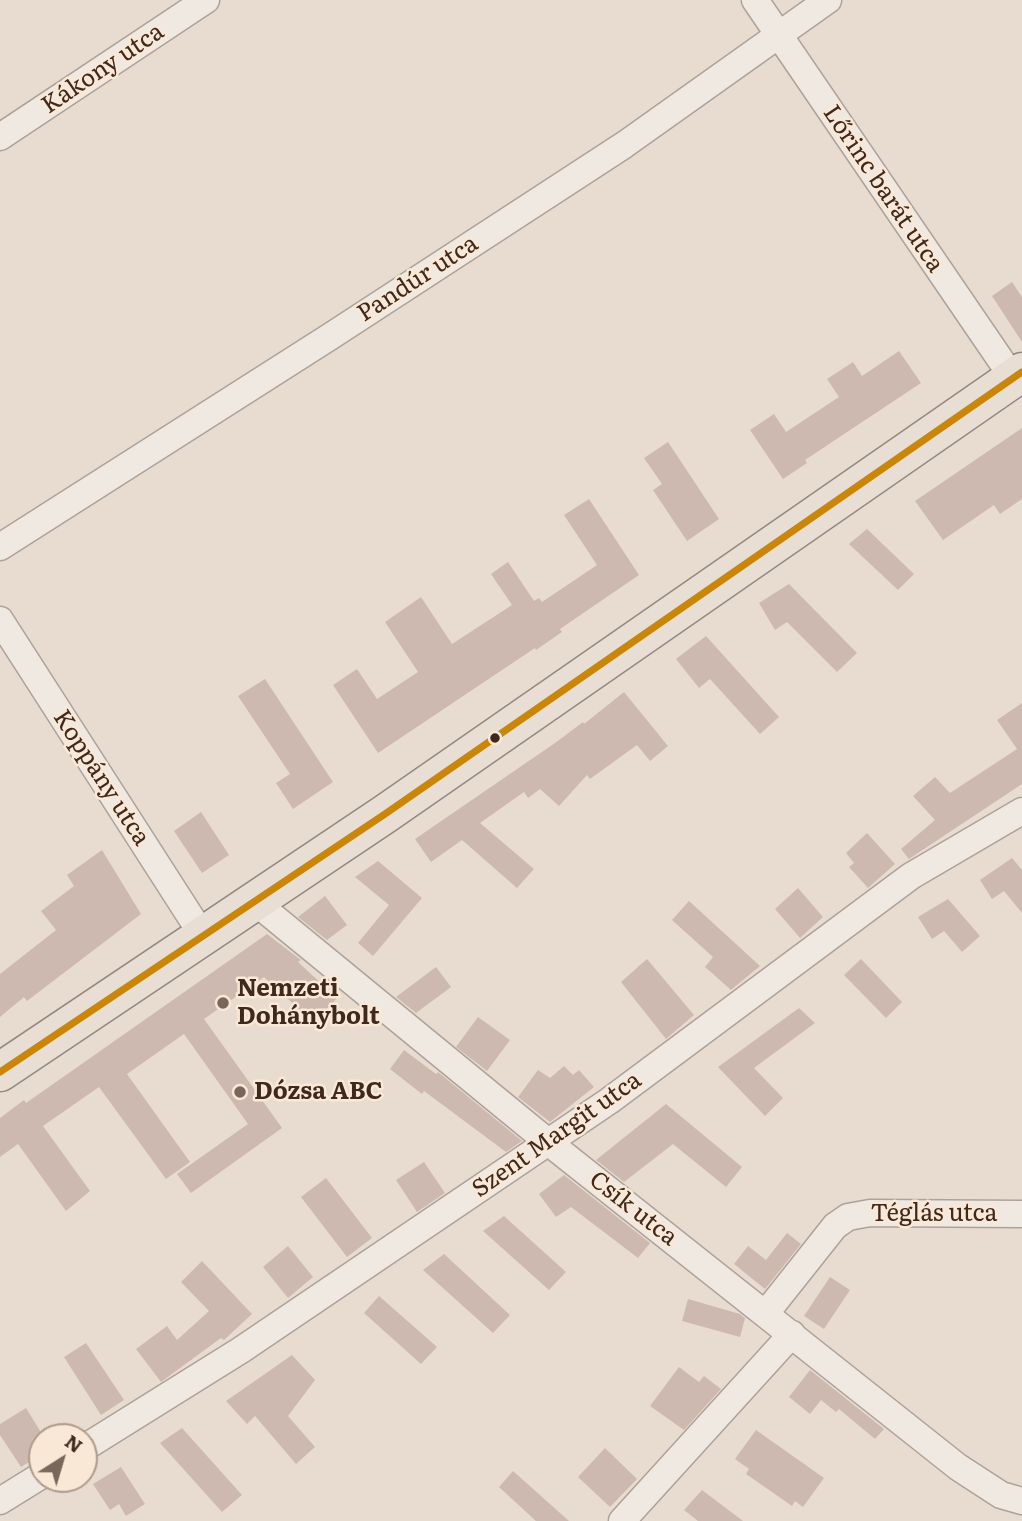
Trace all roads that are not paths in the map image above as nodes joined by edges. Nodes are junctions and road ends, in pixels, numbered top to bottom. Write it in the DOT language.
graph roads {
  1 [pos="206,0"];
  2 [pos="755,0"];
  3 [pos="828,0"];
  4 [pos="778,36"];
  5 [pos="0,137"];
  6 [pos="1017,375"];
  7 [pos="0,547"];
  8 [pos="0,620"];
  9 [pos="1022,811"];
  10 [pos="254,901"];
  11 [pos="203,936"];
  12 [pos="0,1072"];
  13 [pos="548,1142"];
  14 [pos="1022,1214"];
  15 [pos="766,1313"];
  16 [pos="792,1334"];
  17 [pos="98,1439"];
  18 [pos="28,1484"];
  19 [pos="0,1501"];
  20 [pos="1022,1501"];
  21 [pos="622,1521"];
  1 -- 5 [label="street, Kákony utca"];
  2 -- 4 [label="street, Lőrinc barát utca"];
  3 -- 4 [label="street, Pandúr utca"];
  4 -- 6 [label="street, Lőrinc barát utca"];
  4 -- 7 [label="street, Pandúr utca"];
  6 -- 10 [label="main road"];
  8 -- 11 [label="street, Koppány utca"];
  9 -- 13 [label="street, Szent Margit utca"];
  10 -- 11 [label="main road"];
  10 -- 13 [label="street, Csík utca"];
  11 -- 12 [label="main road"];
  13 -- 15 [label="street, Csík utca"];
  13 -- 17 [label="street, Szent Margit utca"];
  14 -- 15 [label="street, Téglás utca"];
  15 -- 16 [label="street, Csík utca"];
  16 -- 20 [label="street, Csík utca"];
  16 -- 21 [label="street"];
  18 -- 19 [label="street"];
}
